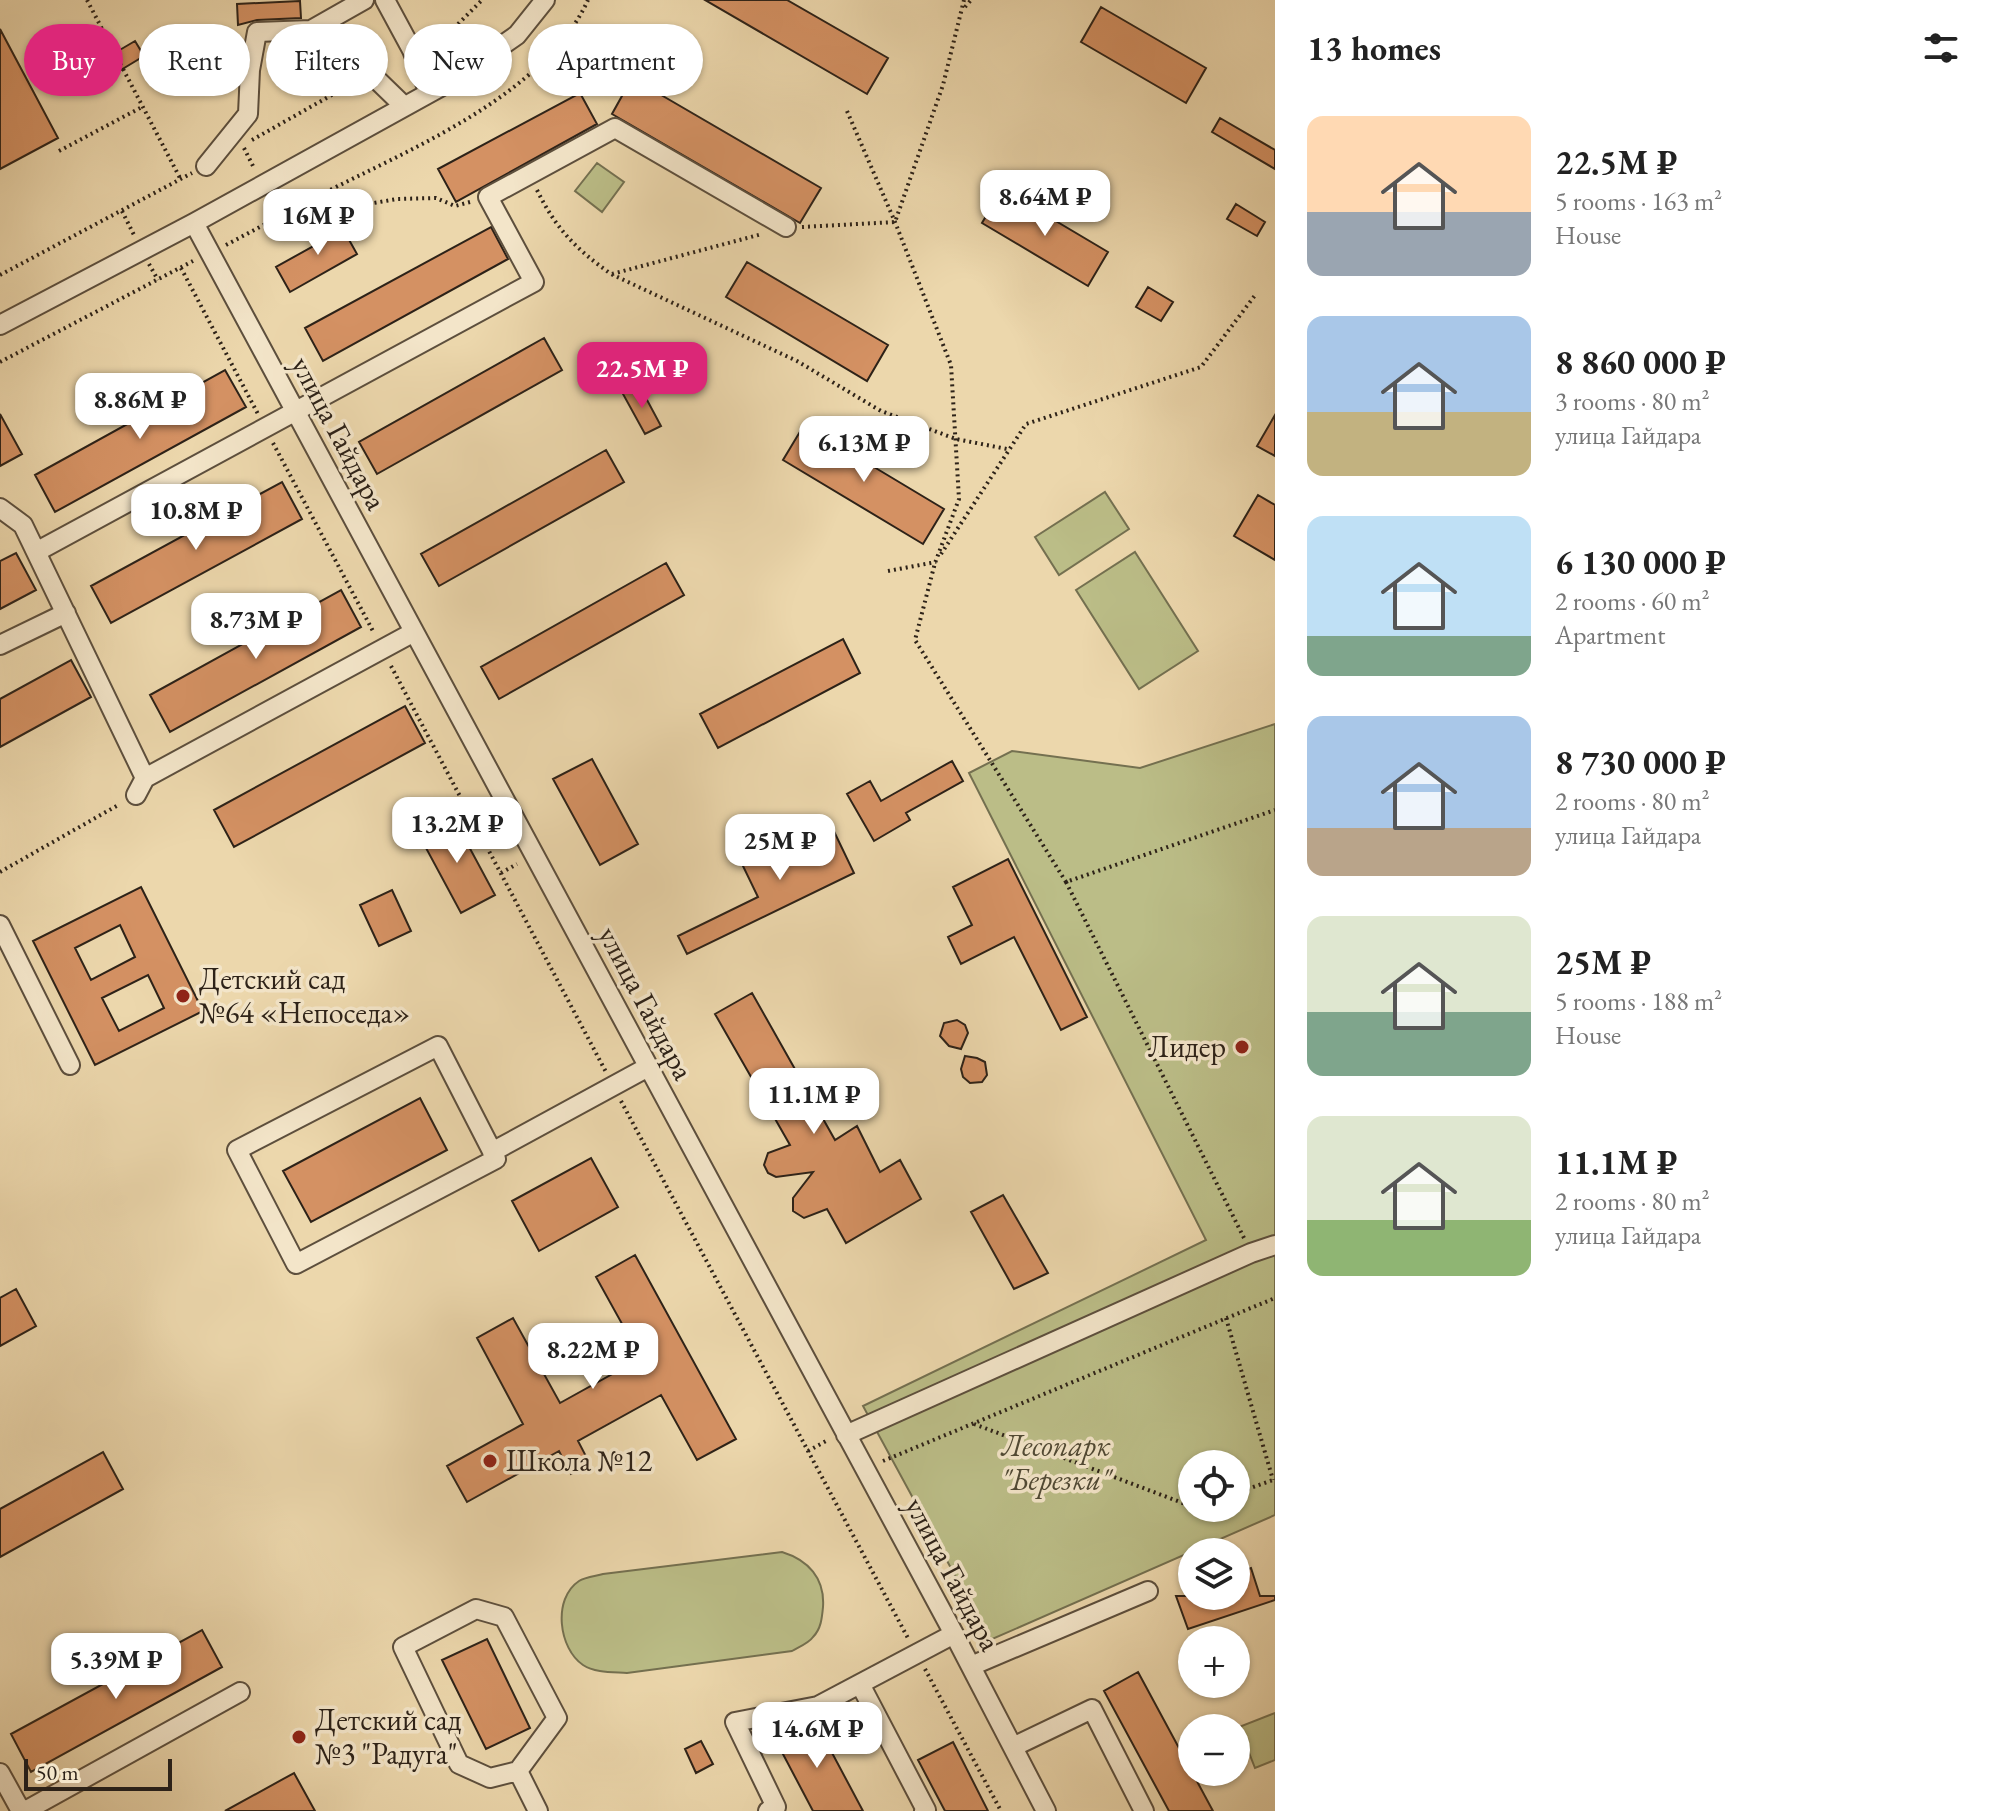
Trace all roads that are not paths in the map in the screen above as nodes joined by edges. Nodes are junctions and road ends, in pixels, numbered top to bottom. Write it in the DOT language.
graph roads {
  1 [pos="364,0"];
  2 [pos="385,0"];
  3 [pos="545,0"];
  4 [pos="322,24"];
  5 [pos="266,32"];
  6 [pos="404,35"];
  7 [pos="512,38"];
  8 [pos="388,90"];
  9 [pos="423,96"];
  10 [pos="404,106"];
  11 [pos="206,166"];
  12 [pos="194,223"];
  13 [pos="786,227"];
  14 [pos="0,325"];
  15 [pos="296,412"];
  16 [pos="0,508"];
  17 [pos="36,552"];
  18 [pos="66,613"];
  19 [pos="414,632"];
  20 [pos="0,645"];
  21 [pos="145,778"];
  22 [pos="136,795"];
  23 [pos="0,925"];
  24 [pos="70,1065"];
  25 [pos="648,1067"];
  26 [pos="492,1152"];
  27 [pos="1275,1245"];
  28 [pos="846,1435"];
  29 [pos="1148,1591"];
  30 [pos="954,1634"];
  31 [pos="971,1666"];
  32 [pos="860,1684"];
  33 [pos="240,1692"];
  34 [pos="1013,1747"];
  35 [pos="518,1771"];
  36 [pos="0,1773"];
  37 [pos="23,1811"];
  38 [pos="538,1811"];
  39 [pos="768,1811"];
  40 [pos="924,1811"];
  41 [pos="1046,1811"];
  42 [pos="1144,1811"];
  1 -- 4 [label="street"];
  2 -- 6 [label="street"];
  3 -- 7 [label="street"];
  5 -- 11 [label="street"];
  8 -- 10 [label="street"];
  9 -- 10 [label="street"];
  10 -- 12 [label="street"];
  12 -- 14 [label="street"];
  12 -- 15 [label="street, улица Гайдара"];
  13 -- 15 [label="street"];
  15 -- 17 [label="street"];
  15 -- 19 [label="street, улица Гайдара"];
  16 -- 17 [label="street"];
  17 -- 18 [label="street"];
  18 -- 20 [label="street"];
  18 -- 21 [label="street"];
  19 -- 21 [label="street"];
  19 -- 25 [label="street, улица Гайдара"];
  21 -- 22 [label="street"];
  23 -- 24 [label="street"];
  25 -- 26 [label="street"];
  25 -- 28 [label="street, улица Гайдара"];
  26 -- 26 [label="street"];
  27 -- 28 [label="street"];
  28 -- 30 [label="street, улица Гайдара"];
  29 -- 31 [label="street"];
  30 -- 31 [label="street, улица Гайдара"];
  30 -- 32 [label="street"];
  31 -- 34 [label="street, улица Гайдара"];
  32 -- 39 [label="street"];
  32 -- 40 [label="street"];
  33 -- 37 [label="street"];
  34 -- 41 [label="street, улица Гайдара"];
  34 -- 42 [label="street"];
  35 -- 35 [label="street"];
  35 -- 38 [label="street"];
  36 -- 37 [label="street"];
}
